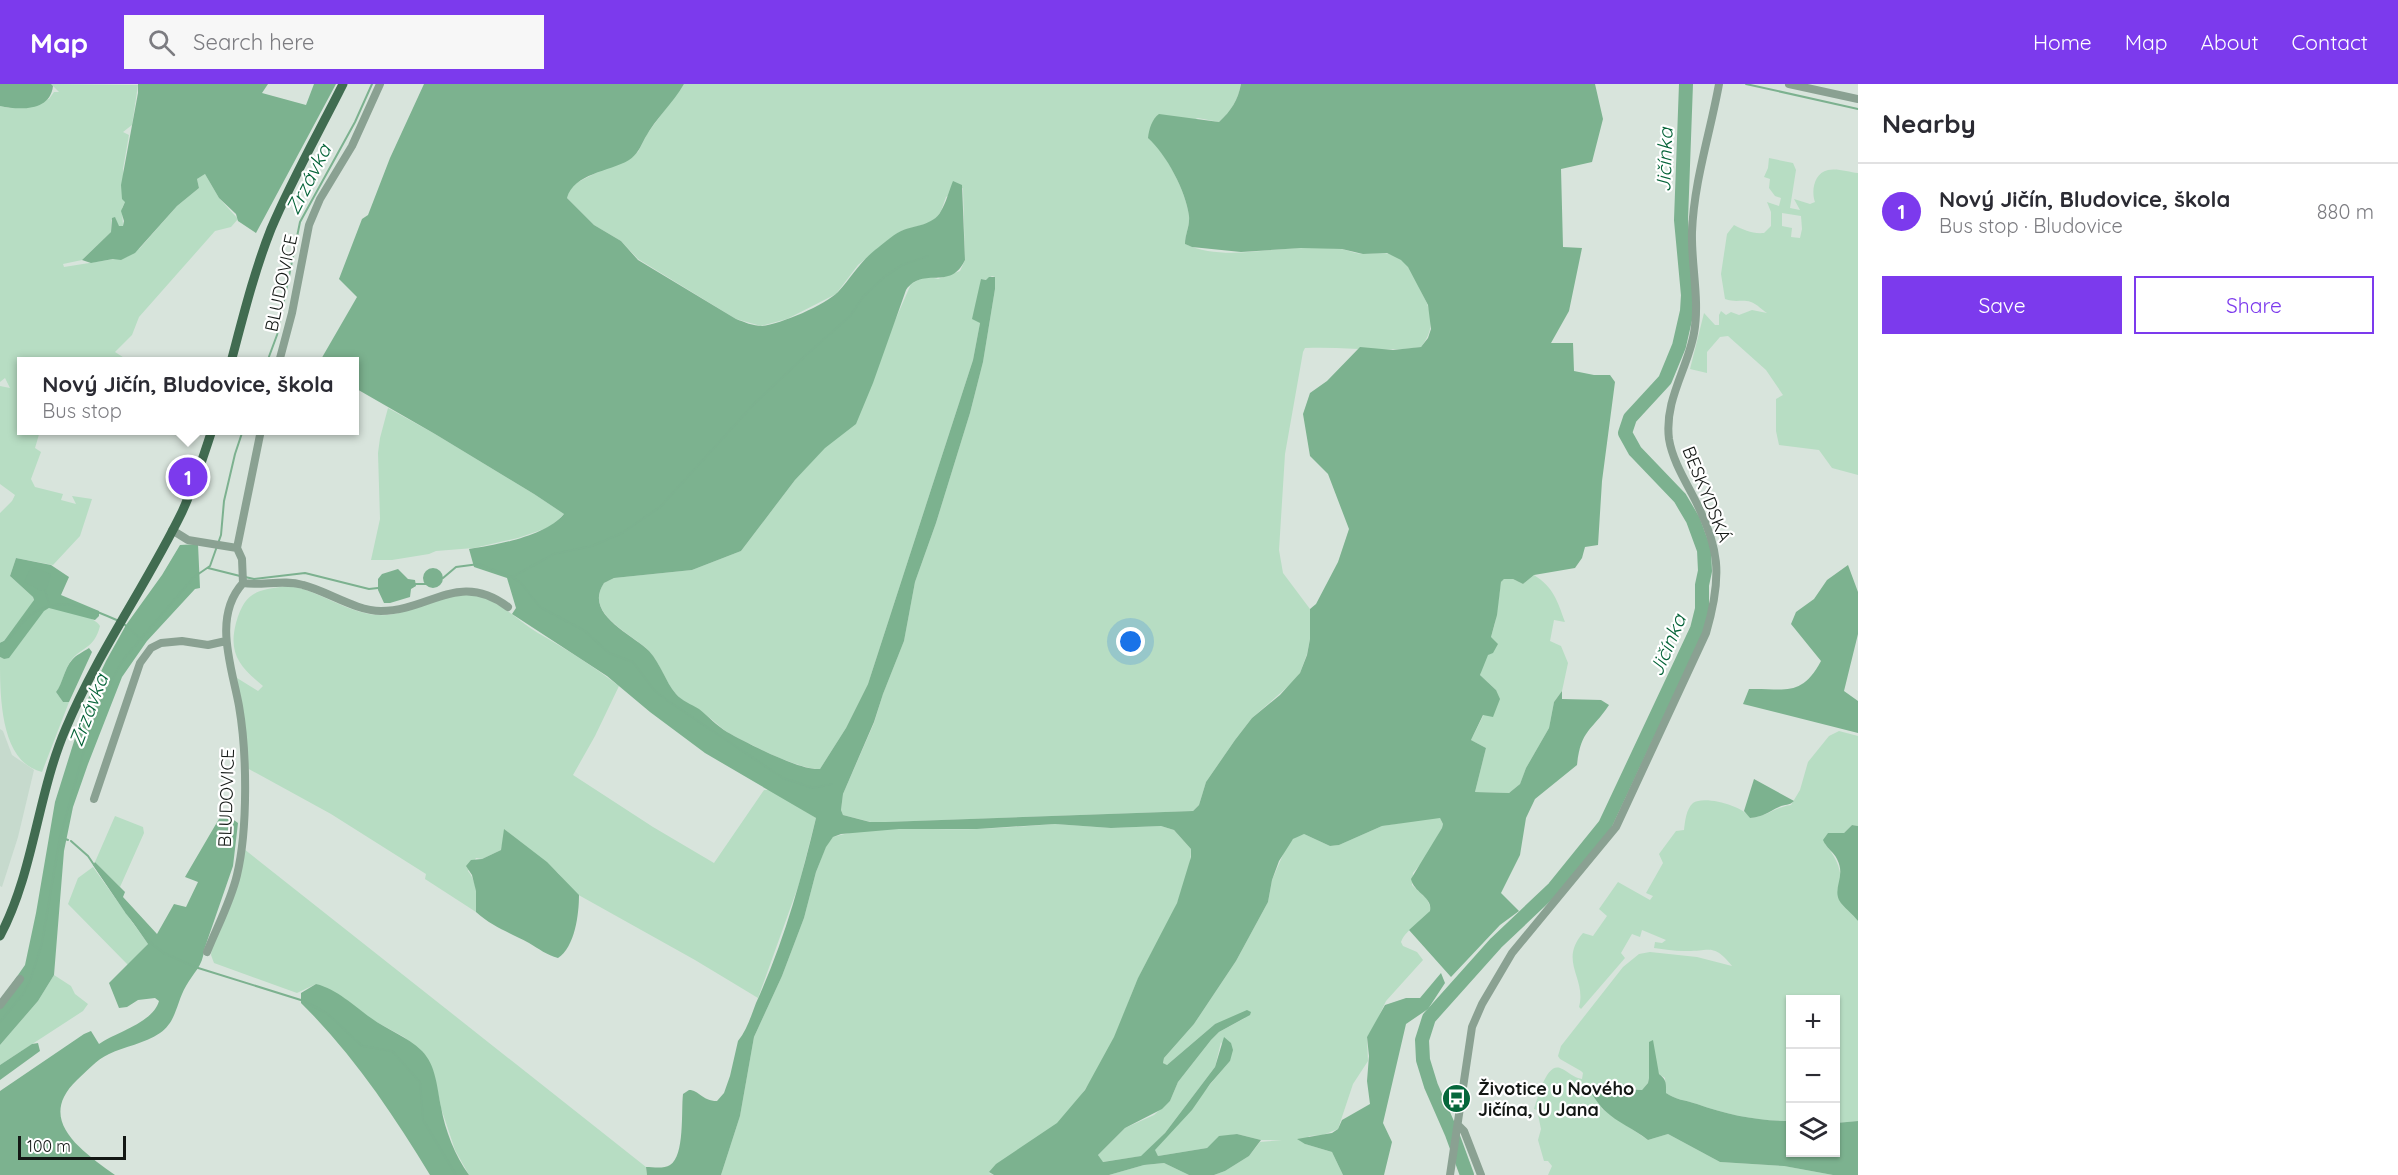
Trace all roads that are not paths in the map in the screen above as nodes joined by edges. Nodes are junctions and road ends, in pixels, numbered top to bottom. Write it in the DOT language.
graph roads {
  1 [pos="343,84"];
  2 [pos="380,84"];
  3 [pos="1789,84"];
  4 [pos="1718,85"];
  5 [pos="1858,99"];
  6 [pos="232,357"];
  7 [pos="280,357"];
  8 [pos="210,435"];
  9 [pos="260,435"];
  10 [pos="172,530"];
  11 [pos="234,548"];
  12 [pos="243,583"];
  13 [pos="508,607"];
  14 [pos="226,641"];
  15 [pos="94,799"];
  16 [pos="0,936"];
  17 [pos="207,952"];
  18 [pos="20,979"];
  19 [pos="0,1005"];
  20 [pos="1458,1129"];
  21 [pos="1450,1175"];
  22 [pos="1481,1175"];
  1 -- 6 [label="main road"];
  2 -- 7 [label="street, BLUDOVICE"];
  3 -- 5 [label="street"];
  4 -- 20 [label="street, BESKYDSKÁ"];
  8 -- 10 [label="main road"];
  9 -- 11 [label="street"];
  10 -- 11 [label="street"];
  10 -- 16 [label="main road"];
  11 -- 12 [label="street"];
  12 -- 13 [label="street"];
  12 -- 14 [label="street, BLUDOVICE"];
  14 -- 15 [label="street"];
  14 -- 17 [label="street, BLUDOVICE"];
  18 -- 19 [label="street"];
  20 -- 21 [label="street, BESKYDSKÁ"];
  20 -- 22 [label="street"];
}
